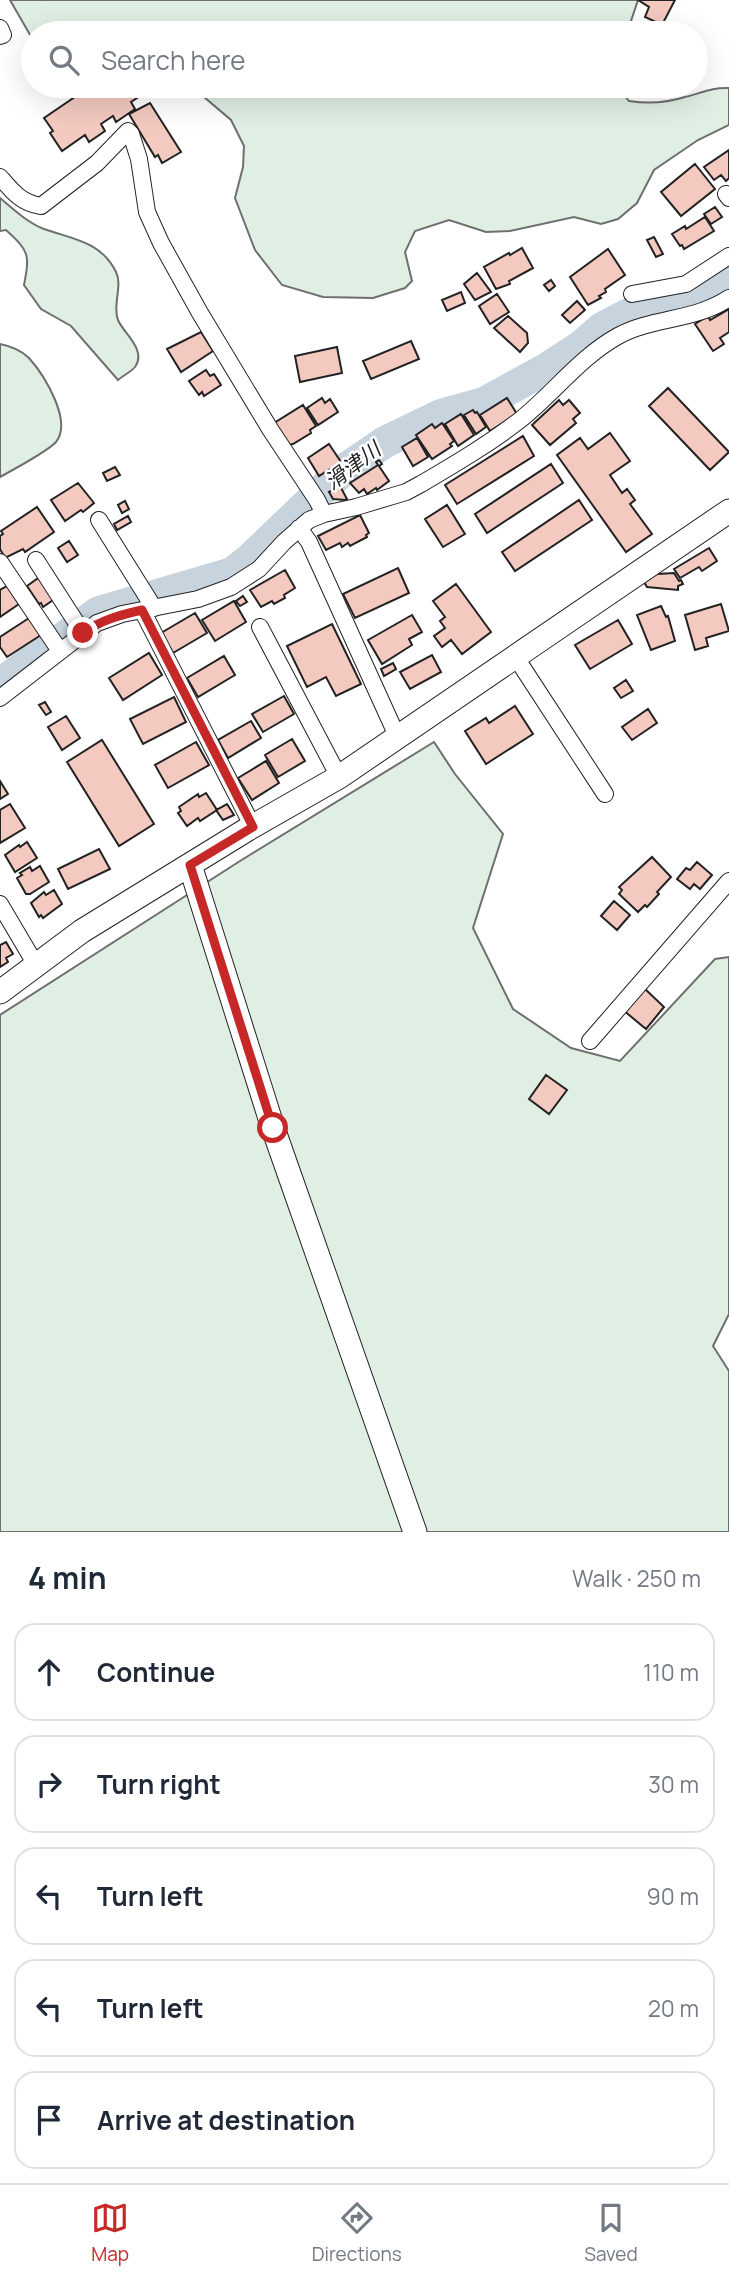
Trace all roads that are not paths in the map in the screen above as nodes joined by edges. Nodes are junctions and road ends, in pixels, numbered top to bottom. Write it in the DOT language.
graph roads {
  1 [pos="0,28"];
  2 [pos="0,36"];
  3 [pos="0,177"];
  4 [pos="729,256"];
  5 [pos="632,294"];
  6 [pos="729,298"];
  7 [pos="729,511"];
  8 [pos="324,514"];
  9 [pos="99,520"];
  10 [pos="299,527"];
  11 [pos="36,560"];
  12 [pos="0,562"];
  13 [pos="148,609"];
  14 [pos="260,626"];
  15 [pos="83,633"];
  16 [pos="60,651"];
  17 [pos="514,656"];
  18 [pos="0,698"];
  19 [pos="397,736"];
  20 [pos="340,777"];
  21 [pos="606,794"];
  22 [pos="253,827"];
  23 [pos="190,865"];
  24 [pos="729,881"];
  25 [pos="0,904"];
  26 [pos="36,965"];
  27 [pos="0,992"];
  28 [pos="590,1041"];
  29 [pos="415,1532"];
  1 -- 2 [label="street"];
  3 -- 8 [label="street"];
  4 -- 5 [label="street"];
  6 -- 8 [label="street"];
  7 -- 17 [label="street"];
  8 -- 10 [label="street"];
  9 -- 13 [label="street"];
  10 -- 13 [label="street"];
  10 -- 19 [label="street"];
  11 -- 15 [label="street"];
  12 -- 16 [label="street"];
  13 -- 15 [label="street"];
  13 -- 22 [label="street"];
  14 -- 20 [label="street"];
  15 -- 16 [label="street"];
  16 -- 18 [label="street"];
  17 -- 19 [label="street"];
  17 -- 21 [label="street"];
  19 -- 20 [label="street"];
  20 -- 22 [label="street"];
  22 -- 23 [label="street"];
  23 -- 26 [label="street"];
  23 -- 29 [label="street"];
  24 -- 28 [label="street"];
  25 -- 26 [label="street"];
  26 -- 27 [label="street"];
}
